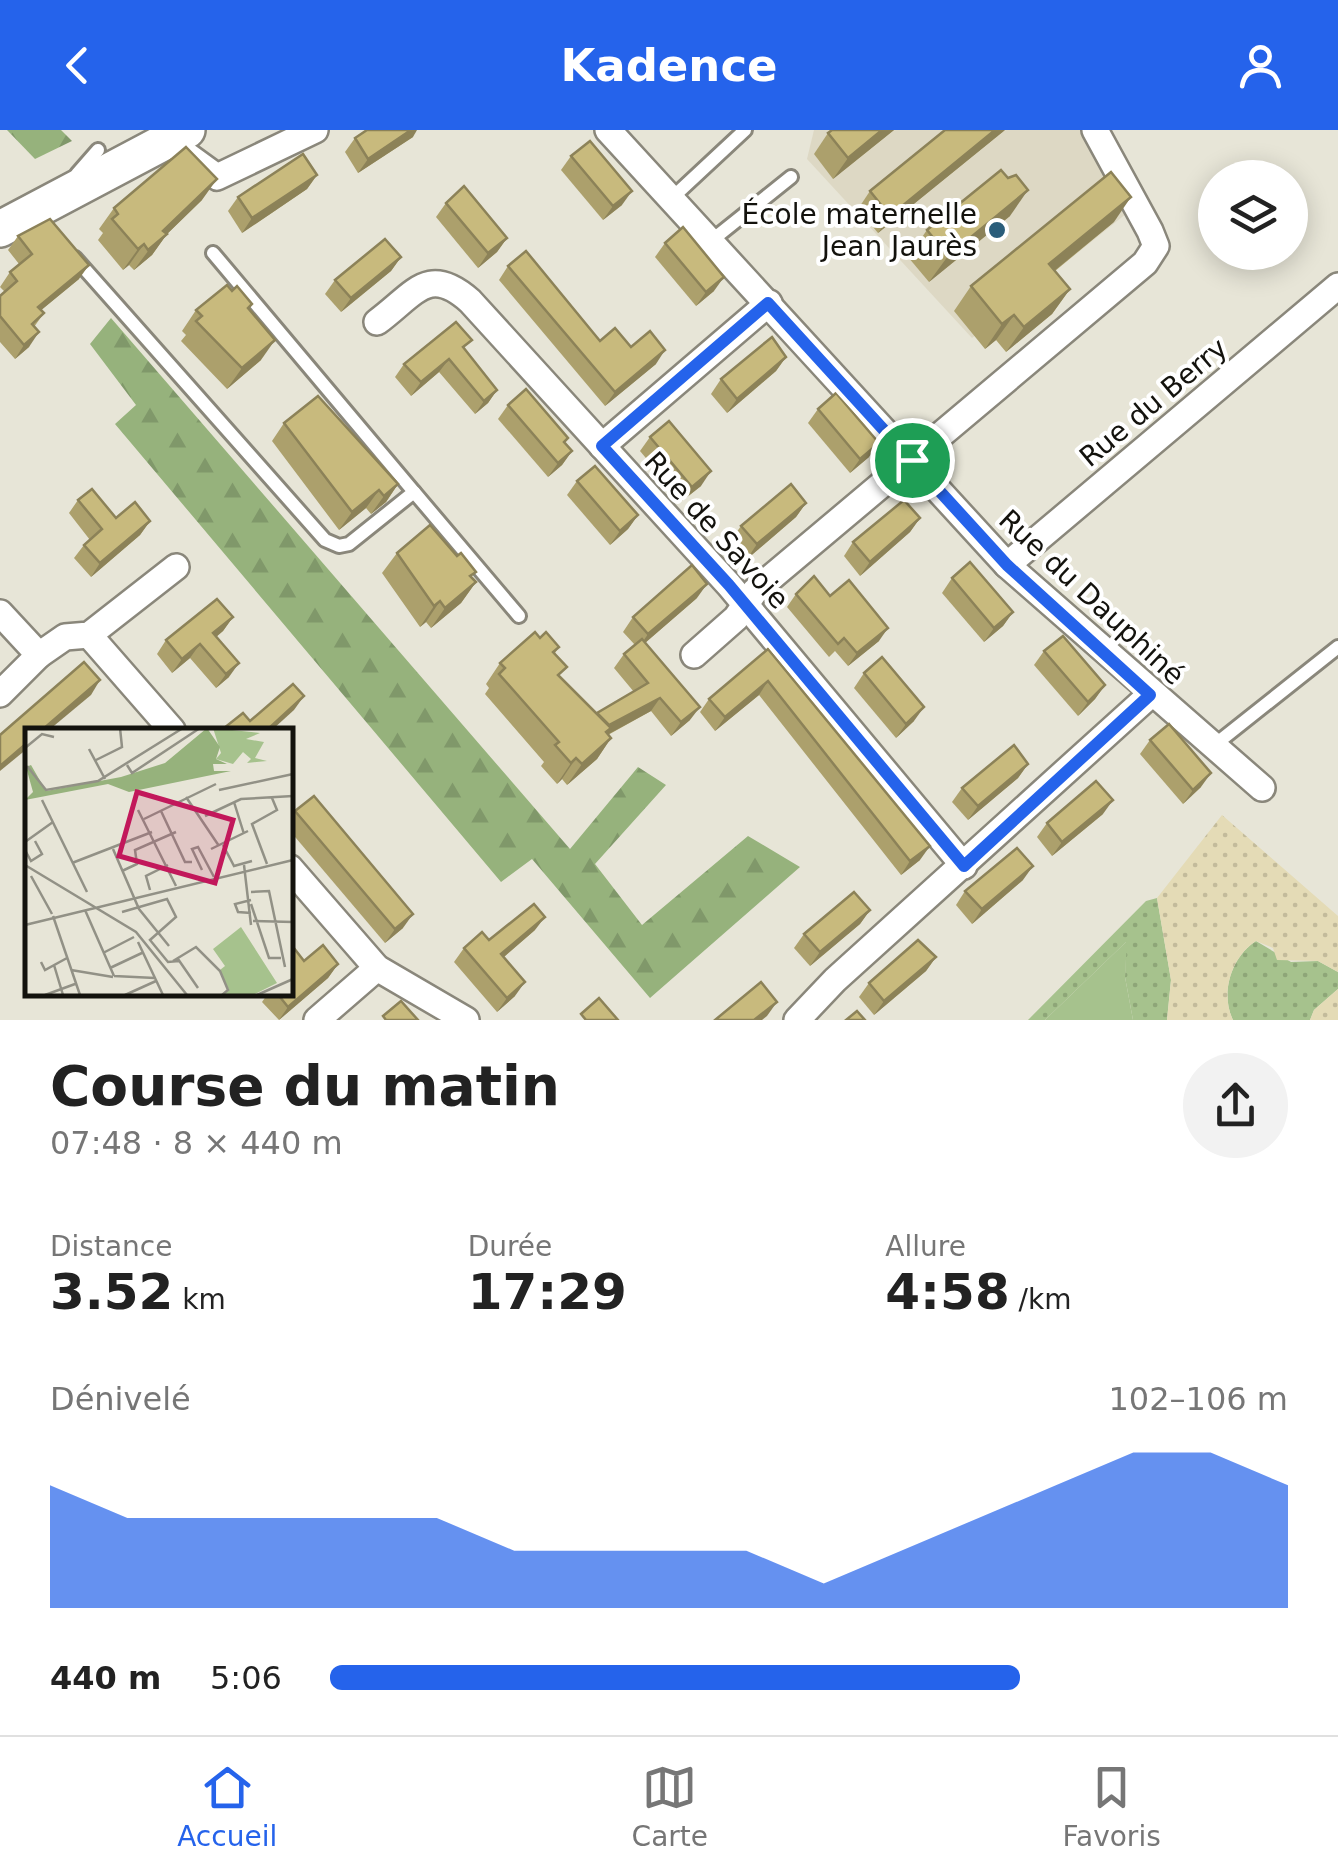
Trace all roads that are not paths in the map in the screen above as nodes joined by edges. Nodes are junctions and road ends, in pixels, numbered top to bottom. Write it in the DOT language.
graph roads {
  1 [pos="136,130"];
  2 [pos="315,130"];
  3 [pos="608,130"];
  4 [pos="745,130"];
  5 [pos="1095,130"];
  6 [pos="177,133"];
  7 [pos="98,150"];
  8 [pos="791,176"];
  9 [pos="672,198"];
  10 [pos="0,202"];
  11 [pos="0,216"];
  12 [pos="0,229"];
  13 [pos="711,240"];
  14 [pos="66,248"];
  15 [pos="214,253"];
  16 [pos="1338,286"];
  17 [pos="768,303"];
  18 [pos="377,322"];
  19 [pos="602,446"];
  20 [pos="912,460"];
  21 [pos="414,492"];
  22 [pos="1007,565"];
  23 [pos="176,567"];
  24 [pos="743,602"];
  25 [pos="0,613"];
  26 [pos="519,616"];
  27 [pos="90,634"];
  28 [pos="1338,646"];
  29 [pos="39,655"];
  30 [pos="694,655"];
  31 [pos="0,694"];
  32 [pos="1150,695"];
  33 [pos="170,728"];
  34 [pos="1212,747"];
  35 [pos="1262,788"];
  36 [pos="964,866"];
  37 [pos="292,870"];
  38 [pos="377,968"];
  39 [pos="318,1020"];
  40 [pos="464,1020"];
  41 [pos="797,1020"];
  1 -- 7 [label="main road"];
  2 -- 6 [label="street"];
  3 -- 9 [label="street, Rue du Dauphiné"];
  4 -- 9 [label="lane"];
  5 -- 20 [label="street"];
  6 -- 12 [label="main road"];
  7 -- 10 [label="main road"];
  7 -- 11 [label="lane"];
  8 -- 13 [label="lane"];
  9 -- 13 [label="street, Rue du Dauphiné"];
  13 -- 17 [label="street, Rue du Dauphiné"];
  14 -- 21 [label="lane"];
  15 -- 21 [label="lane"];
  16 -- 22 [label="street, Rue du Berry"];
  17 -- 19 [label="street"];
  17 -- 20 [label="street, Rue du Dauphiné"];
  18 -- 19 [label="street, Rue de Savoie"];
  19 -- 24 [label="street, Rue de Savoie"];
  20 -- 22 [label="street, Rue du Dauphiné"];
  20 -- 24 [label="street"];
  21 -- 26 [label="lane"];
  22 -- 32 [label="street, Rue du Dauphiné"];
  23 -- 27 [label="street"];
  24 -- 30 [label="street"];
  24 -- 36 [label="street, Rue de Savoie"];
  25 -- 29 [label="street"];
  27 -- 29 [label="street"];
  27 -- 33 [label="street"];
  28 -- 34 [label="lane"];
  29 -- 31 [label="street"];
  32 -- 34 [label="street, Rue du Dauphiné"];
  32 -- 36 [label="street"];
  34 -- 35 [label="street, Rue du Dauphiné"];
  36 -- 41 [label="street"];
  37 -- 38 [label="street"];
  38 -- 39 [label="street"];
  38 -- 40 [label="street"];
}
